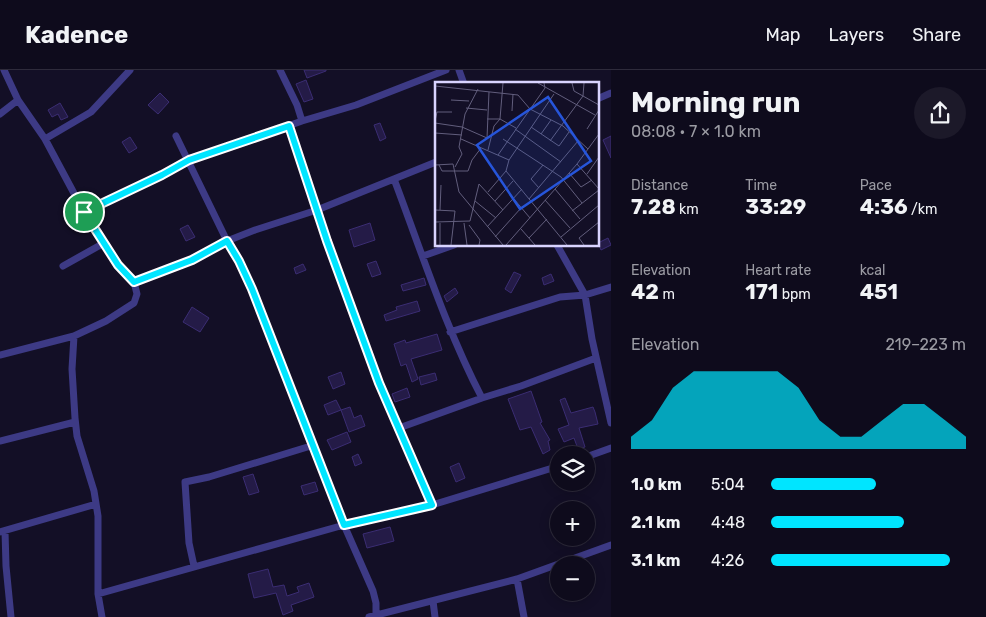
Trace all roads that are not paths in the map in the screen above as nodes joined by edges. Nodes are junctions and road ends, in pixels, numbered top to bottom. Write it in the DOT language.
graph roads {
  1 [pos="4,70"];
  2 [pos="130,70"];
  3 [pos="280,70"];
  4 [pos="446,70"];
  5 [pos="459,70"];
  6 [pos="463,82"];
  7 [pos="611,93"];
  8 [pos="598,99"];
  9 [pos="18,100"];
  10 [pos="0,114"];
  11 [pos="302,121"];
  12 [pos="289,126"];
  13 [pos="176,136"];
  14 [pos="44,139"];
  15 [pos="189,160"];
  16 [pos="435,162"];
  17 [pos="394,179"];
  18 [pos="317,210"];
  19 [pos="84,212"];
  20 [pos="227,241"];
  21 [pos="104,243"];
  22 [pos="451,246"];
  23 [pos="558,246"];
  24 [pos="423,256"];
  25 [pos="63,266"];
  26 [pos="134,282"];
  27 [pos="611,287"];
  28 [pos="585,295"];
  29 [pos="450,332"];
  30 [pos="74,336"];
  31 [pos="0,355"];
  32 [pos="596,358"];
  33 [pos="482,398"];
  34 [pos="75,422"];
  35 [pos="611,423"];
  36 [pos="399,428"];
  37 [pos="0,441"];
  38 [pos="314,445"];
  39 [pos="611,448"];
  40 [pos="595,453"];
  41 [pos="550,469"];
  42 [pos="96,504"];
  43 [pos="432,505"];
  44 [pos="344,525"];
  45 [pos="3,532"];
  46 [pos="611,545"];
  47 [pos="194,566"];
  48 [pos="517,579"];
  49 [pos="98,594"];
  50 [pos="433,601"];
  51 [pos="373,616"];
  52 [pos="10,617"];
  53 [pos="102,617"];
  54 [pos="435,617"];
  55 [pos="524,617"];
  1 -- 9 [label="street"];
  2 -- 14 [label="street"];
  3 -- 11 [label="street"];
  4 -- 11 [label="street"];
  5 -- 6 [label="street"];
  7 -- 8 [label="street"];
  9 -- 10 [label="street"];
  9 -- 14 [label="street"];
  11 -- 12 [label="street"];
  12 -- 15 [label="street"];
  12 -- 18 [label="street"];
  13 -- 15 [label="street"];
  14 -- 19 [label="street"];
  15 -- 19 [label="street"];
  15 -- 20 [label="street"];
  16 -- 17 [label="street"];
  17 -- 18 [label="street"];
  17 -- 24 [label="street"];
  18 -- 20 [label="street"];
  18 -- 36 [label="street"];
  19 -- 21 [label="street"];
  20 -- 26 [label="street"];
  20 -- 38 [label="street"];
  21 -- 25 [label="street"];
  21 -- 26 [label="street"];
  22 -- 24 [label="street"];
  23 -- 28 [label="street"];
  24 -- 29 [label="street"];
  26 -- 30 [label="street"];
  27 -- 28 [label="street"];
  28 -- 29 [label="street"];
  28 -- 32 [label="street"];
  29 -- 33 [label="street"];
  30 -- 31 [label="street"];
  30 -- 34 [label="street"];
  32 -- 33 [label="street"];
  32 -- 35 [label="street"];
  33 -- 36 [label="street"];
  34 -- 37 [label="street"];
  34 -- 42 [label="street"];
  36 -- 43 [label="street"];
  38 -- 44 [label="street"];
  38 -- 47 [label="street"];
  39 -- 40 [label="street"];
  41 -- 43 [label="street"];
  42 -- 45 [label="street"];
  42 -- 49 [label="street"];
  43 -- 44 [label="street"];
  44 -- 47 [label="street"];
  44 -- 51 [label="street"];
  45 -- 52 [label="street"];
  46 -- 48 [label="street"];
  47 -- 49 [label="street"];
  48 -- 50 [label="street"];
  48 -- 55 [label="street"];
  49 -- 53 [label="street"];
  50 -- 51 [label="street"];
  50 -- 54 [label="street"];
}
